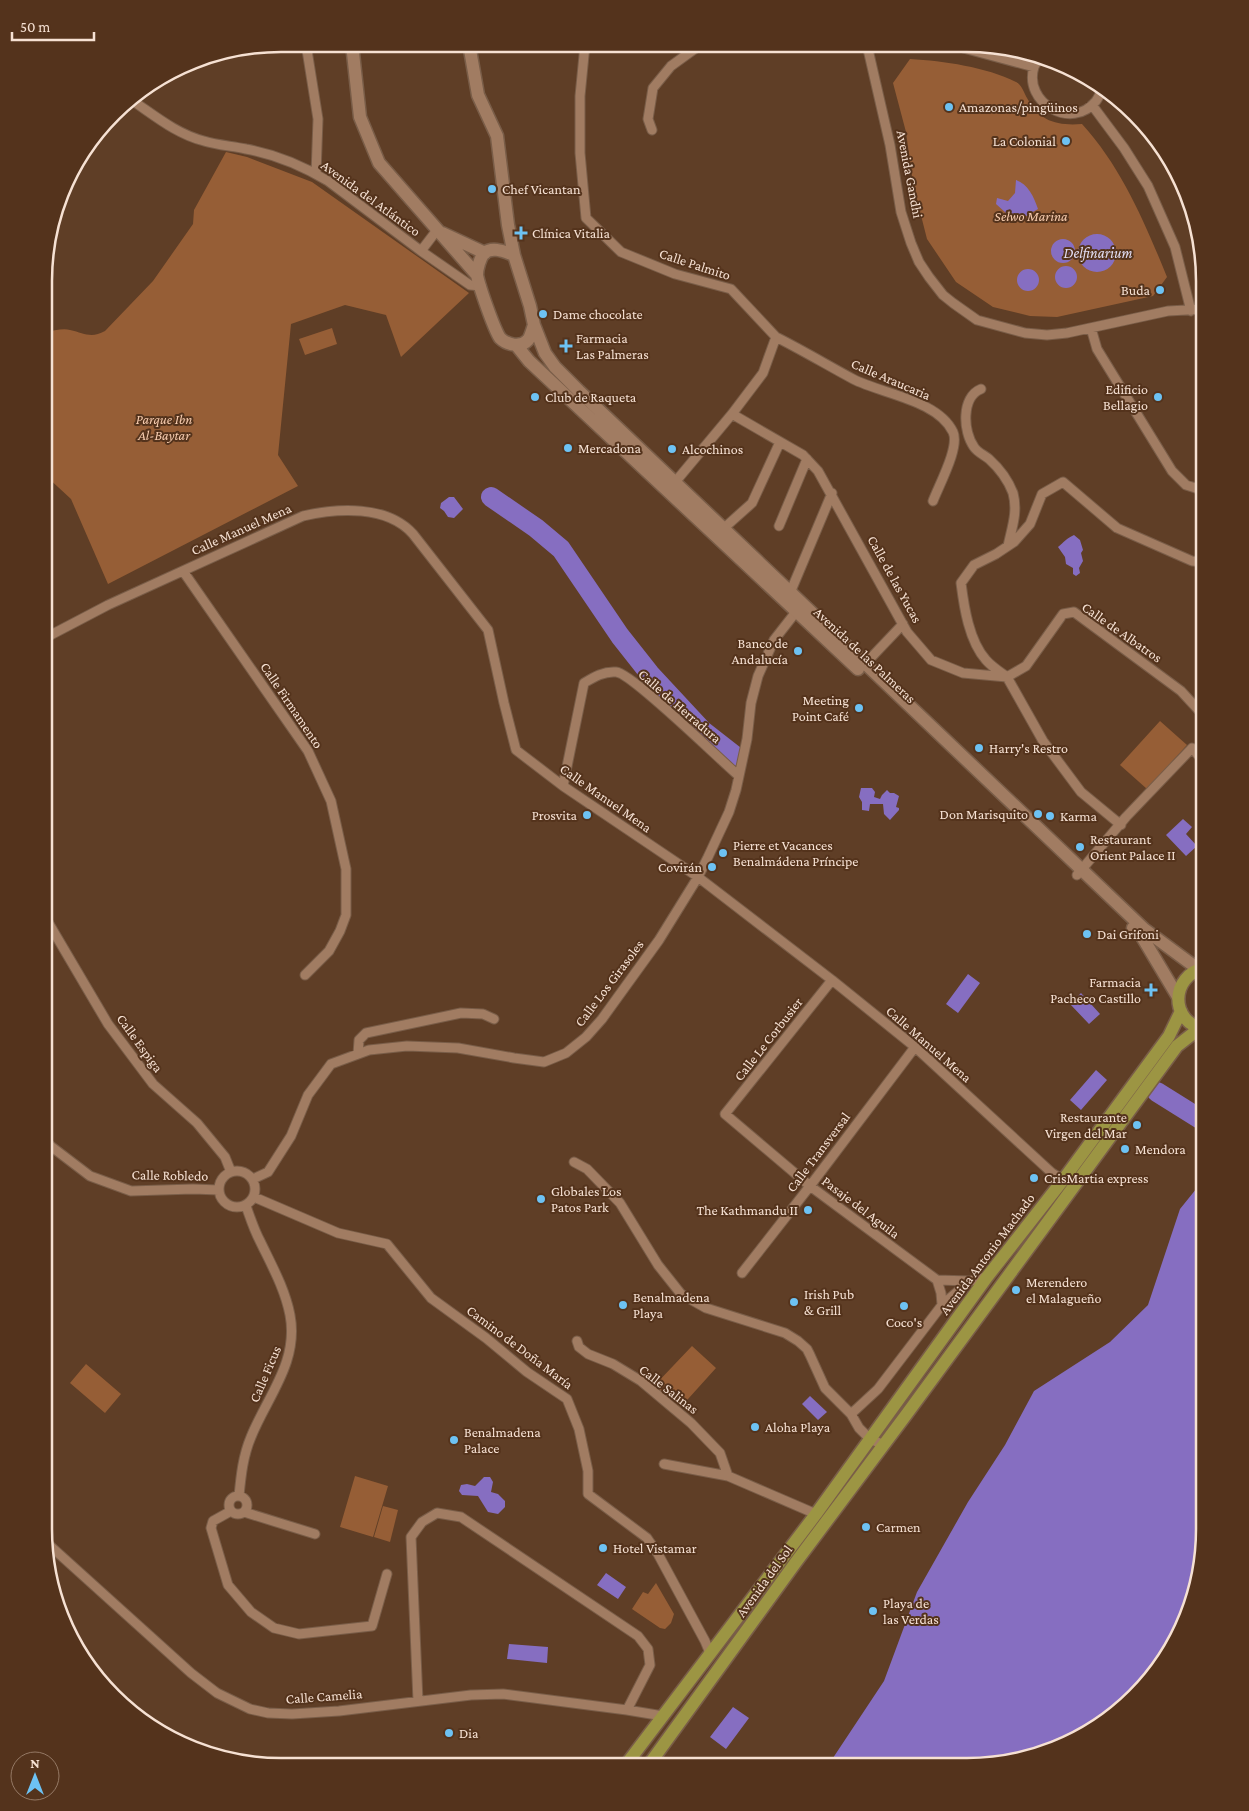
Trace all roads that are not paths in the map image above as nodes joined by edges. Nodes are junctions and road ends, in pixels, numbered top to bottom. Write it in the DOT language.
graph roads {
  1 [pos="307,52"];
  2 [pos="353,52"];
  3 [pos="470,52"];
  4 [pos="584,52"];
  5 [pos="690,52"];
  6 [pos="868,52"];
  7 [pos="982,53"];
  8 [pos="1036,63"];
  9 [pos="1034,67"];
  10 [pos="1100,95"];
  11 [pos="137,104"];
  12 [pos="1092,105"];
  13 [pos="652,130"];
  14 [pos="316,174"];
  15 [pos="508,225"];
  16 [pos="437,230"];
  17 [pos="421,251"];
  18 [pos="491,251"];
  19 [pos="514,255"];
  20 [pos="479,280"];
  21 [pos="1196,310"];
  22 [pos="1192,311"];
  23 [pos="534,325"];
  24 [pos="1090,328"];
  25 [pos="776,337"];
  26 [pos="517,346"];
  27 [pos="980,389"];
  28 [pos="732,414"];
  29 [pos="780,442"];
  30 [pos="807,460"];
  31 [pos="671,487"];
  32 [pos="1196,488"];
  33 [pos="832,493"];
  34 [pos="933,501"];
  35 [pos="779,526"];
  36 [pos="724,529"];
  37 [pos="1008,546"];
  38 [pos="1196,561"];
  39 [pos="183,571"];
  40 [pos="790,592"];
  41 [pos="799,607"];
  42 [pos="903,624"];
  43 [pos="52,634"];
  44 [pos="865,664"];
  45 [pos="1007,677"];
  46 [pos="1196,707"];
  47 [pos="1196,753"];
  48 [pos="739,776"];
  49 [pos="563,786"];
  50 [pos="1124,821"];
  51 [pos="1080,872"];
  52 [pos="698,877"];
  53 [pos="52,929"];
  54 [pos="1196,964"];
  55 [pos="1196,971"];
  56 [pos="305,975"];
  57 [pos="832,980"];
  58 [pos="1178,997"];
  59 [pos="1181,1011"];
  60 [pos="494,1019"];
  61 [pos="1196,1024"];
  62 [pos="1196,1032"];
  63 [pos="915,1047"];
  64 [pos="358,1054"];
  65 [pos="725,1114"];
  66 [pos="52,1147"];
  67 [pos="574,1162"];
  68 [pos="231,1172"];
  69 [pos="253,1179"];
  70 [pos="1063,1180"];
  71 [pos="810,1186"];
  72 [pos="219,1190"];
  73 [pos="254,1197"];
  74 [pos="246,1206"];
  75 [pos="742,1273"];
  76 [pos="987,1277"];
  77 [pos="937,1280"];
  78 [pos="970,1281"];
  79 [pos="942,1305"];
  80 [pos="577,1341"];
  81 [pos="851,1414"];
  82 [pos="870,1439"];
  83 [pos="884,1444"];
  84 [pos="664,1464"];
  85 [pos="728,1476"];
  86 [pos="239,1496"];
  87 [pos="231,1511"];
  88 [pos="244,1512"];
  89 [pos="816,1514"];
  90 [pos="315,1534"];
  91 [pos="53,1549"];
  92 [pos="387,1574"];
  93 [pos="710,1653"];
  94 [pos="418,1701"];
  95 [pos="627,1710"];
  96 [pos="662,1716"];
  97 [pos="631,1758"];
  98 [pos="654,1758"];
  1 -- 14 [label="street"];
  2 -- 16 [label="street"];
  3 -- 15 [label="street"];
  4 -- 25 [label="street, Calle Palmito"];
  5 -- 13 [label="street"];
  6 -- 24 [label="street, Avenida Gandhi"];
  7 -- 9 [label="street"];
  8 -- 9 [label="street"];
  9 -- 12 [label="street"];
  10 -- 12 [label="street"];
  11 -- 14 [label="street, Avenida del Atlántico"];
  12 -- 22 [label="street"];
  14 -- 17 [label="street, Avenida del Atlántico"];
  15 -- 18 [label="street"];
  15 -- 19 [label="street"];
  16 -- 17 [label="street"];
  16 -- 18 [label="street"];
  16 -- 20 [label="street"];
  17 -- 20 [label="street, Avenida del Atlántico"];
  18 -- 19 [label="street"];
  18 -- 20 [label="street"];
  19 -- 23 [label="street, Avenida de las Palmeras"];
  20 -- 26 [label="street, Avenida de las Palmeras"];
  21 -- 22 [label="street, Avenida Gandhi"];
  22 -- 24 [label="street, Avenida Gandhi"];
  23 -- 26 [label="street"];
  23 -- 31 [label="street, Avenida de las Palmeras"];
  24 -- 32 [label="street"];
  25 -- 28 [label="street"];
  25 -- 34 [label="street, Calle Araucaria"];
  26 -- 31 [label="street, Avenida de las Palmeras"];
  27 -- 37 [label="street"];
  28 -- 29 [label="street, Calle de las Yucas"];
  28 -- 31 [label="street"];
  29 -- 30 [label="street, Calle de las Yucas"];
  29 -- 36 [label="street"];
  30 -- 33 [label="street, Calle de las Yucas"];
  30 -- 35 [label="street"];
  31 -- 36 [label="street, Avenida de las Palmeras"];
  31 -- 41 [label="street, Avenida de las Palmeras"];
  33 -- 40 [label="street"];
  33 -- 42 [label="street, Calle de las Yucas"];
  36 -- 40 [label="street, Avenida de las Palmeras"];
  37 -- 38 [label="street"];
  37 -- 45 [label="street"];
  39 -- 43 [label="street, Calle Manuel Mena"];
  39 -- 49 [label="street, Calle Manuel Mena"];
  39 -- 56 [label="street, Calle Firmamento"];
  40 -- 41 [label="street, Avenida de las Palmeras"];
  41 -- 44 [label="street, Avenida de las Palmeras"];
  41 -- 48 [label="street, Calle Los Girasoles"];
  41 -- 51 [label="street, Avenida de las Palmeras"];
  42 -- 44 [label="street"];
  42 -- 45 [label="street, Calle de las Yucas"];
  44 -- 51 [label="street, Avenida de las Palmeras"];
  45 -- 46 [label="street, Calle de Albatros"];
  45 -- 50 [label="street"];
  47 -- 50 [label="street"];
  48 -- 49 [label="street, Calle de Herradura"];
  48 -- 52 [label="street, Calle Los Girasoles"];
  49 -- 52 [label="street, Calle Manuel Mena"];
  50 -- 51 [label="street"];
  51 -- 54 [label="street, Avenida de las Palmeras"];
  51 -- 58 [label="street, Avenida de las Palmeras"];
  52 -- 57 [label="street, Calle Manuel Mena"];
  52 -- 64 [label="street, Calle Los Girasoles"];
  53 -- 68 [label="street, Calle Espiga"];
  55 -- 58 [label="main road"];
  57 -- 63 [label="street, Calle Manuel Mena"];
  57 -- 65 [label="street, Calle Le Corbusier"];
  58 -- 59 [label="main road"];
  59 -- 61 [label="main road"];
  59 -- 70 [label="main road, Avenida Antonio Machado"];
  60 -- 64 [label="street"];
  62 -- 83 [label="main road, Avenida del Sol"];
  63 -- 70 [label="street, Calle Manuel Mena"];
  63 -- 71 [label="street, Calle Transversal"];
  64 -- 69 [label="street, Calle Los Girasoles"];
  65 -- 71 [label="street, Pasaje del Aguila"];
  66 -- 72 [label="street, Calle Robledo"];
  67 -- 81 [label="street"];
  68 -- 69 [label="street"];
  68 -- 72 [label="street"];
  69 -- 73 [label="street"];
  70 -- 76 [label="main road, Avenida Antonio Machado"];
  71 -- 75 [label="street, Calle Transversal"];
  71 -- 77 [label="street, Pasaje del Aguila"];
  72 -- 74 [label="street"];
  73 -- 74 [label="street"];
  73 -- 93 [label="street, Camino de Doña María"];
  74 -- 86 [label="street, Calle Ficus"];
  76 -- 78 [label="street"];
  76 -- 82 [label="main road, Avenida Antonio Machado"];
  77 -- 78 [label="street"];
  77 -- 79 [label="street"];
  78 -- 79 [label="street"];
  79 -- 81 [label="street"];
  80 -- 85 [label="street, Calle Salinas"];
  81 -- 82 [label="street"];
  82 -- 83 [label="street"];
  82 -- 89 [label="main road, Avenida Antonio Machado"];
  83 -- 98 [label="main road, Avenida del Sol"];
  84 -- 85 [label="street"];
  85 -- 89 [label="street"];
  86 -- 87 [label="street, Calle Ficus"];
  86 -- 88 [label="street, Calle Ficus"];
  87 -- 88 [label="street"];
  87 -- 92 [label="street"];
  88 -- 90 [label="street"];
  89 -- 93 [label="main road, Avenida del Sol"];
  91 -- 94 [label="street, Calle Camelia"];
  93 -- 96 [label="main road, Avenida del Sol"];
  94 -- 95 [label="street, Calle Camelia"];
  94 -- 95 [label="street"];
  95 -- 96 [label="street, Calle Camelia"];
  96 -- 97 [label="main road, Avenida del Sol"];
}
